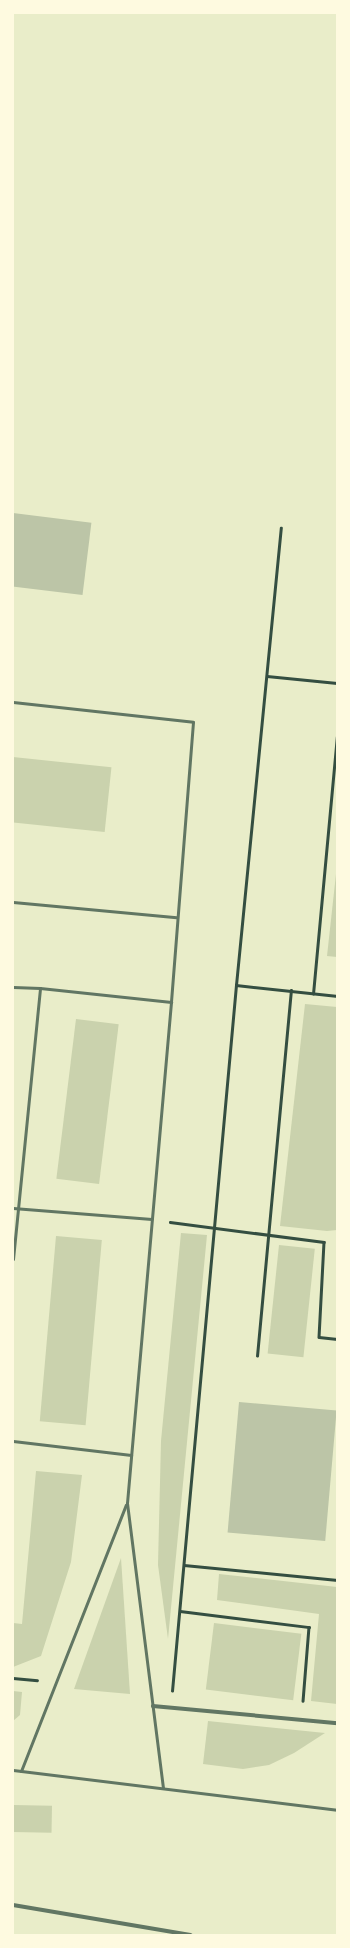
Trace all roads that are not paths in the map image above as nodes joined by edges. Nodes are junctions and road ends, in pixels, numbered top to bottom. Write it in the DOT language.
graph roads {
  1 [pos="13,702"];
  2 [pos="13,902"];
  3 [pos="176,917"];
  4 [pos="13,987"];
  5 [pos="40,988"];
  6 [pos="171,1002"];
  7 [pos="13,1208"];
  8 [pos="18,1209"];
  9 [pos="152,1220"];
  10 [pos="13,1260"];
  11 [pos="13,1441"];
  12 [pos="131,1455"];
  13 [pos="126,1503"];
  14 [pos="153,1706"];
  15 [pos="337,1723"];
  16 [pos="13,1770"];
  17 [pos="21,1771"];
  18 [pos="164,1788"];
  19 [pos="337,1812"];
  20 [pos="13,1905"];
  21 [pos="190,1935"];
  1 -- 3 [label="lane"];
  2 -- 3 [label="lane"];
  3 -- 6 [label="lane"];
  4 -- 5 [label="lane"];
  5 -- 6 [label="lane"];
  5 -- 8 [label="lane"];
  6 -- 9 [label="lane"];
  7 -- 8 [label="lane"];
  8 -- 9 [label="lane"];
  8 -- 10 [label="lane"];
  9 -- 12 [label="lane"];
  11 -- 12 [label="lane"];
  12 -- 13 [label="lane"];
  13 -- 14 [label="lane"];
  13 -- 17 [label="lane"];
  14 -- 15 [label="street"];
  14 -- 18 [label="lane"];
  16 -- 17 [label="lane"];
  17 -- 18 [label="lane"];
  18 -- 19 [label="lane"];
  20 -- 21 [label="street"];
}
